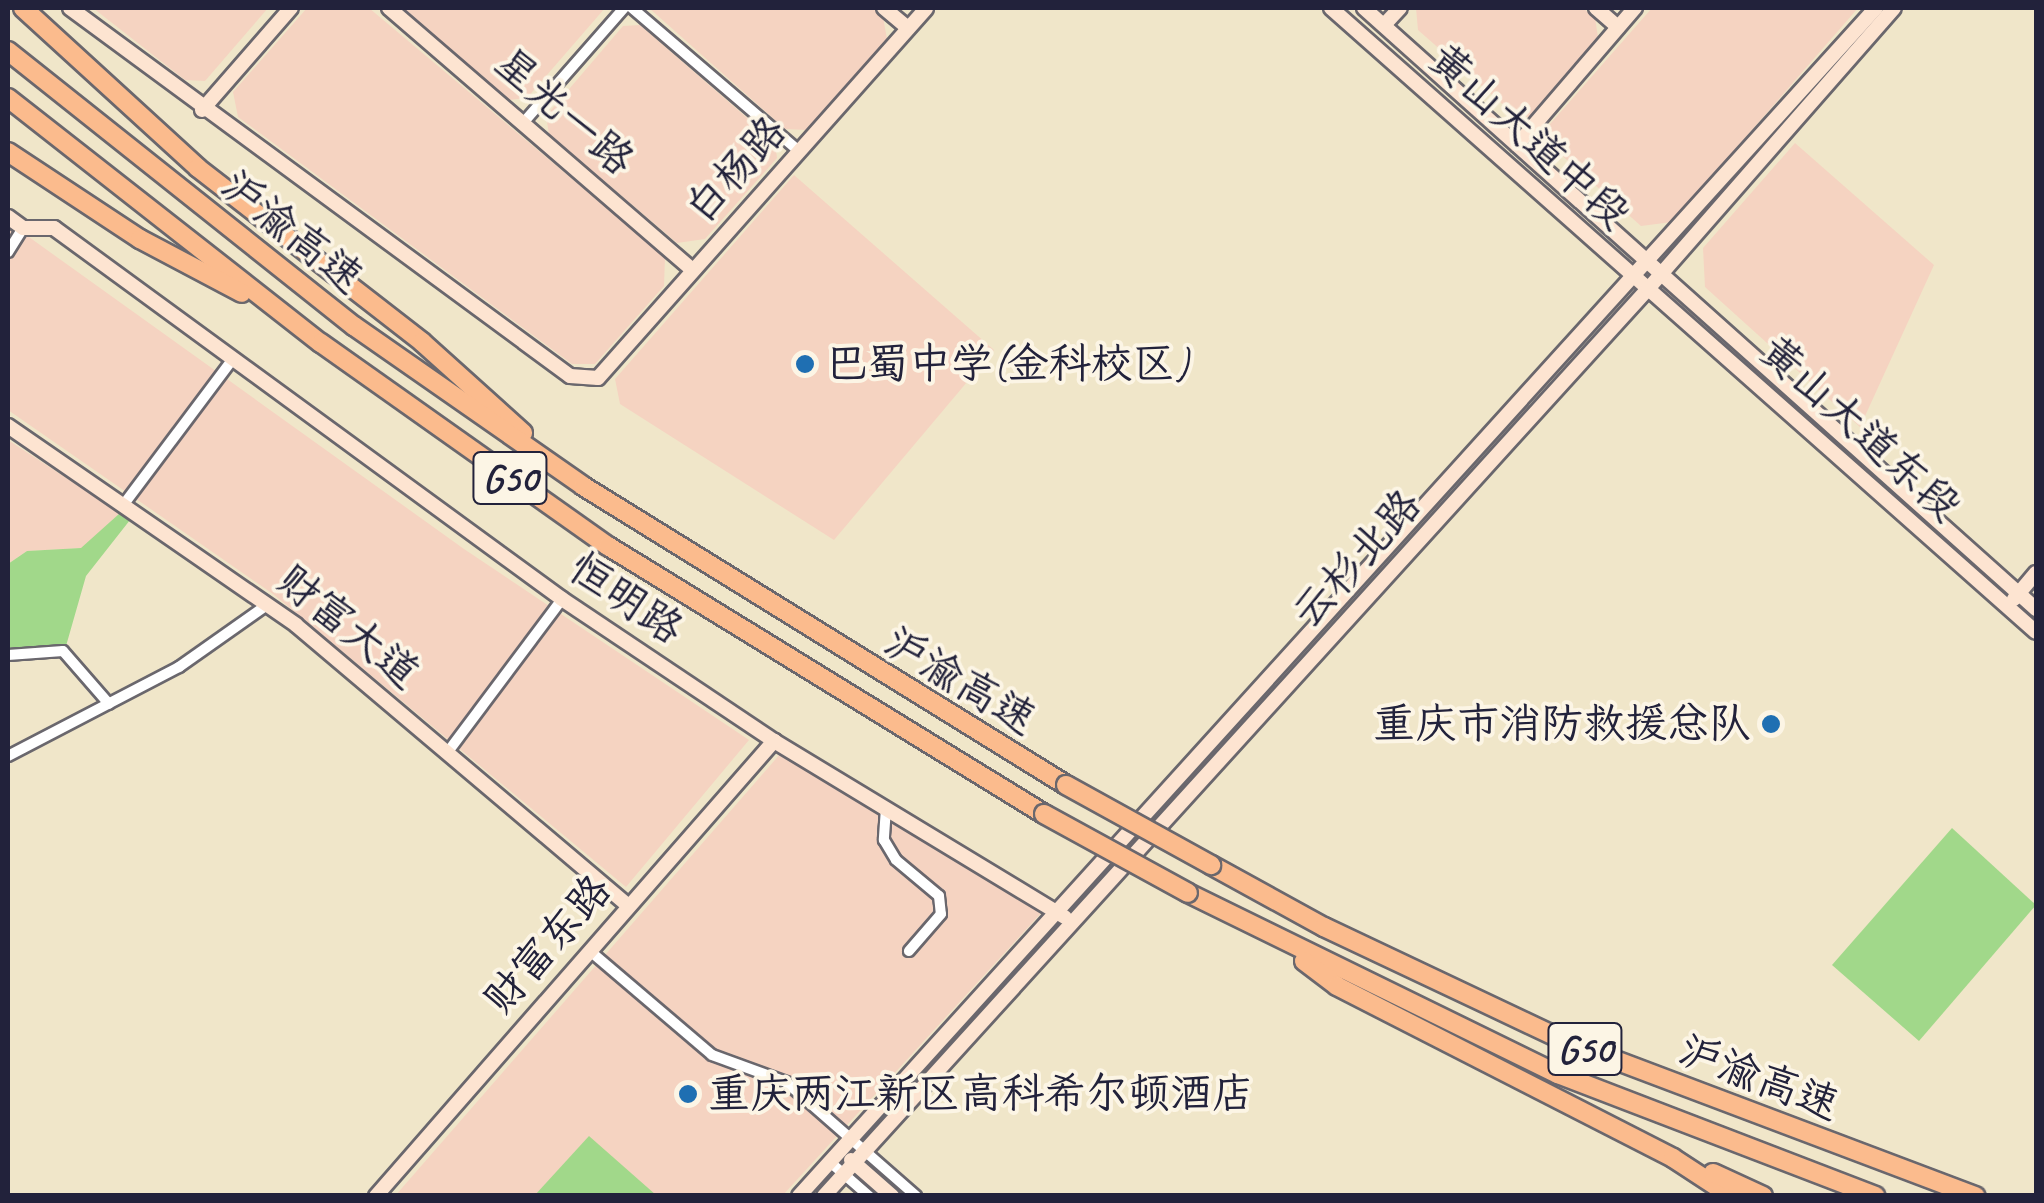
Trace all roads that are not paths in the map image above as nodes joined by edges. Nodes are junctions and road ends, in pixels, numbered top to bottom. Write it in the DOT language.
graph roads {
  1 [pos="23,8"];
  2 [pos="70,8"];
  3 [pos="291,8"];
  4 [pos="389,8"];
  5 [pos="624,8"];
  6 [pos="632,8"];
  7 [pos="884,8"];
  8 [pos="926,8"];
  9 [pos="1331,8"];
  10 [pos="1364,8"];
  11 [pos="1400,8"];
  12 [pos="1596,8"];
  13 [pos="1635,8"];
  14 [pos="1876,8"];
  15 [pos="1894,8"];
  16 [pos="1384,26"];
  17 [pos="1618,27"];
  18 [pos="908,28"];
  19 [pos="8,52"];
  20 [pos="8,98"];
  21 [pos="202,110"];
  22 [pos="523,124"];
  23 [pos="1516,144"];
  24 [pos="799,151"];
  25 [pos="8,152"];
  26 [pos="8,217"];
  27 [pos="23,228"];
  28 [pos="8,252"];
  29 [pos="1657,267"];
  30 [pos="693,270"];
  31 [pos="1643,284"];
  32 [pos="286,317"];
  33 [pos="232,360"];
  34 [pos="8,426"];
  35 [pos="583,486"];
  36 [pos="124,504"];
  37 [pos="2036,573"];
  38 [pos="2018,594"];
  39 [pos="562,599"];
  40 [pos="267,605"];
  41 [pos="2007,607"];
  42 [pos="2036,609"];
  43 [pos="2036,632"];
  44 [pos="8,655"];
  45 [pos="109,704"];
  46 [pos="774,740"];
  47 [pos="447,753"];
  48 [pos="8,756"];
  49 [pos="886,808"];
  50 [pos="628,906"];
  51 [pos="1059,912"];
  52 [pos="1074,922"];
  53 [pos="1272,936"];
  54 [pos="590,951"];
  55 [pos="909,952"];
  56 [pos="1608,1125"];
  57 [pos="840,1151"];
  58 [pos="855,1163"];
  59 [pos="376,1196"];
  60 [pos="799,1196"];
  61 [pos="824,1196"];
  62 [pos="869,1196"];
  63 [pos="892,1196"];
  64 [pos="916,1196"];
  65 [pos="1731,1196"];
  66 [pos="1763,1196"];
  67 [pos="1876,1196"];
  68 [pos="1976,1196"];
  1 -- 35 [label="highway"];
  2 -- 21 [label="main road"];
  3 -- 21 [label="main road"];
  4 -- 22 [label="main road, 星光一路"];
  5 -- 22 [label="street"];
  6 -- 24 [label="street"];
  7 -- 18 [label="main road"];
  8 -- 18 [label="main road, 白杨路"];
  9 -- 31 [label="main road, 黄山大道中段"];
  10 -- 16 [label="main road, 黄山大道中段"];
  11 -- 16 [label="main road"];
  12 -- 17 [label="main road"];
  13 -- 17 [label="main road"];
  14 -- 29 [label="main road, 云杉北路"];
  15 -- 29 [label="main road, 云杉北路"];
  16 -- 23 [label="main road, 黄山大道中段"];
  17 -- 23 [label="main road"];
  18 -- 24 [label="main road, 白杨路"];
  19 -- 35 [label="highway, 沪渝高速 / G50"];
  20 -- 32 [label="highway, 沪渝高速 / G50"];
  21 -- 30 [label="main road, 白杨路"];
  22 -- 30 [label="main road, 星光一路"];
  23 -- 29 [label="main road, 黄山大道中段"];
  24 -- 30 [label="main road, 白杨路"];
  25 -- 32 [label="highway"];
  26 -- 27 [label="main road, 恒明路"];
  27 -- 28 [label="street"];
  27 -- 33 [label="main road, 恒明路"];
  29 -- 31 [label="main road, 云杉北路"];
  29 -- 38 [label="main road, 黄山大道东段"];
  31 -- 41 [label="main road, 黄山大道东段"];
  31 -- 51 [label="main road, 云杉北路"];
  31 -- 52 [label="main road, 云杉北路"];
  32 -- 53 [label="highway, 沪渝高速 / G50, bridge"];
  33 -- 36 [label="street"];
  33 -- 39 [label="main road, 恒明路"];
  34 -- 36 [label="main road, 财富大道"];
  35 -- 68 [label="highway, 沪渝高速 / G50, bridge"];
  36 -- 40 [label="main road, 财富大道"];
  37 -- 38 [label="main road"];
  38 -- 41 [label="main road"];
  38 -- 42 [label="main road, 黄山大道东段"];
  39 -- 46 [label="main road, 恒明路"];
  39 -- 47 [label="street"];
  40 -- 45 [label="street"];
  40 -- 47 [label="main road, 财富大道"];
  41 -- 43 [label="main road, 黄山大道东段"];
  44 -- 45 [label="street"];
  45 -- 48 [label="street"];
  46 -- 49 [label="main road, 恒明路"];
  46 -- 50 [label="main road, 财富东路"];
  47 -- 50 [label="main road, 财富大道"];
  49 -- 51 [label="main road, 恒明路"];
  49 -- 55 [label="street"];
  50 -- 54 [label="main road, 财富东路"];
  51 -- 52 [label="main road, 恒明路"];
  51 -- 57 [label="main road, 云杉北路"];
  52 -- 58 [label="main road, 云杉北路"];
  53 -- 56 [label="highway"];
  53 -- 67 [label="highway, 沪渝高速 / G50"];
  54 -- 57 [label="street"];
  54 -- 59 [label="main road, 财富东路"];
  56 -- 65 [label="highway"];
  56 -- 66 [label="highway"];
  57 -- 58 [label="main road"];
  57 -- 60 [label="main road, 云杉北路"];
  58 -- 61 [label="main road, 云杉北路"];
  58 -- 62 [label="street"];
  58 -- 63 [label="main road"];
  58 -- 64 [label="street"];
}
